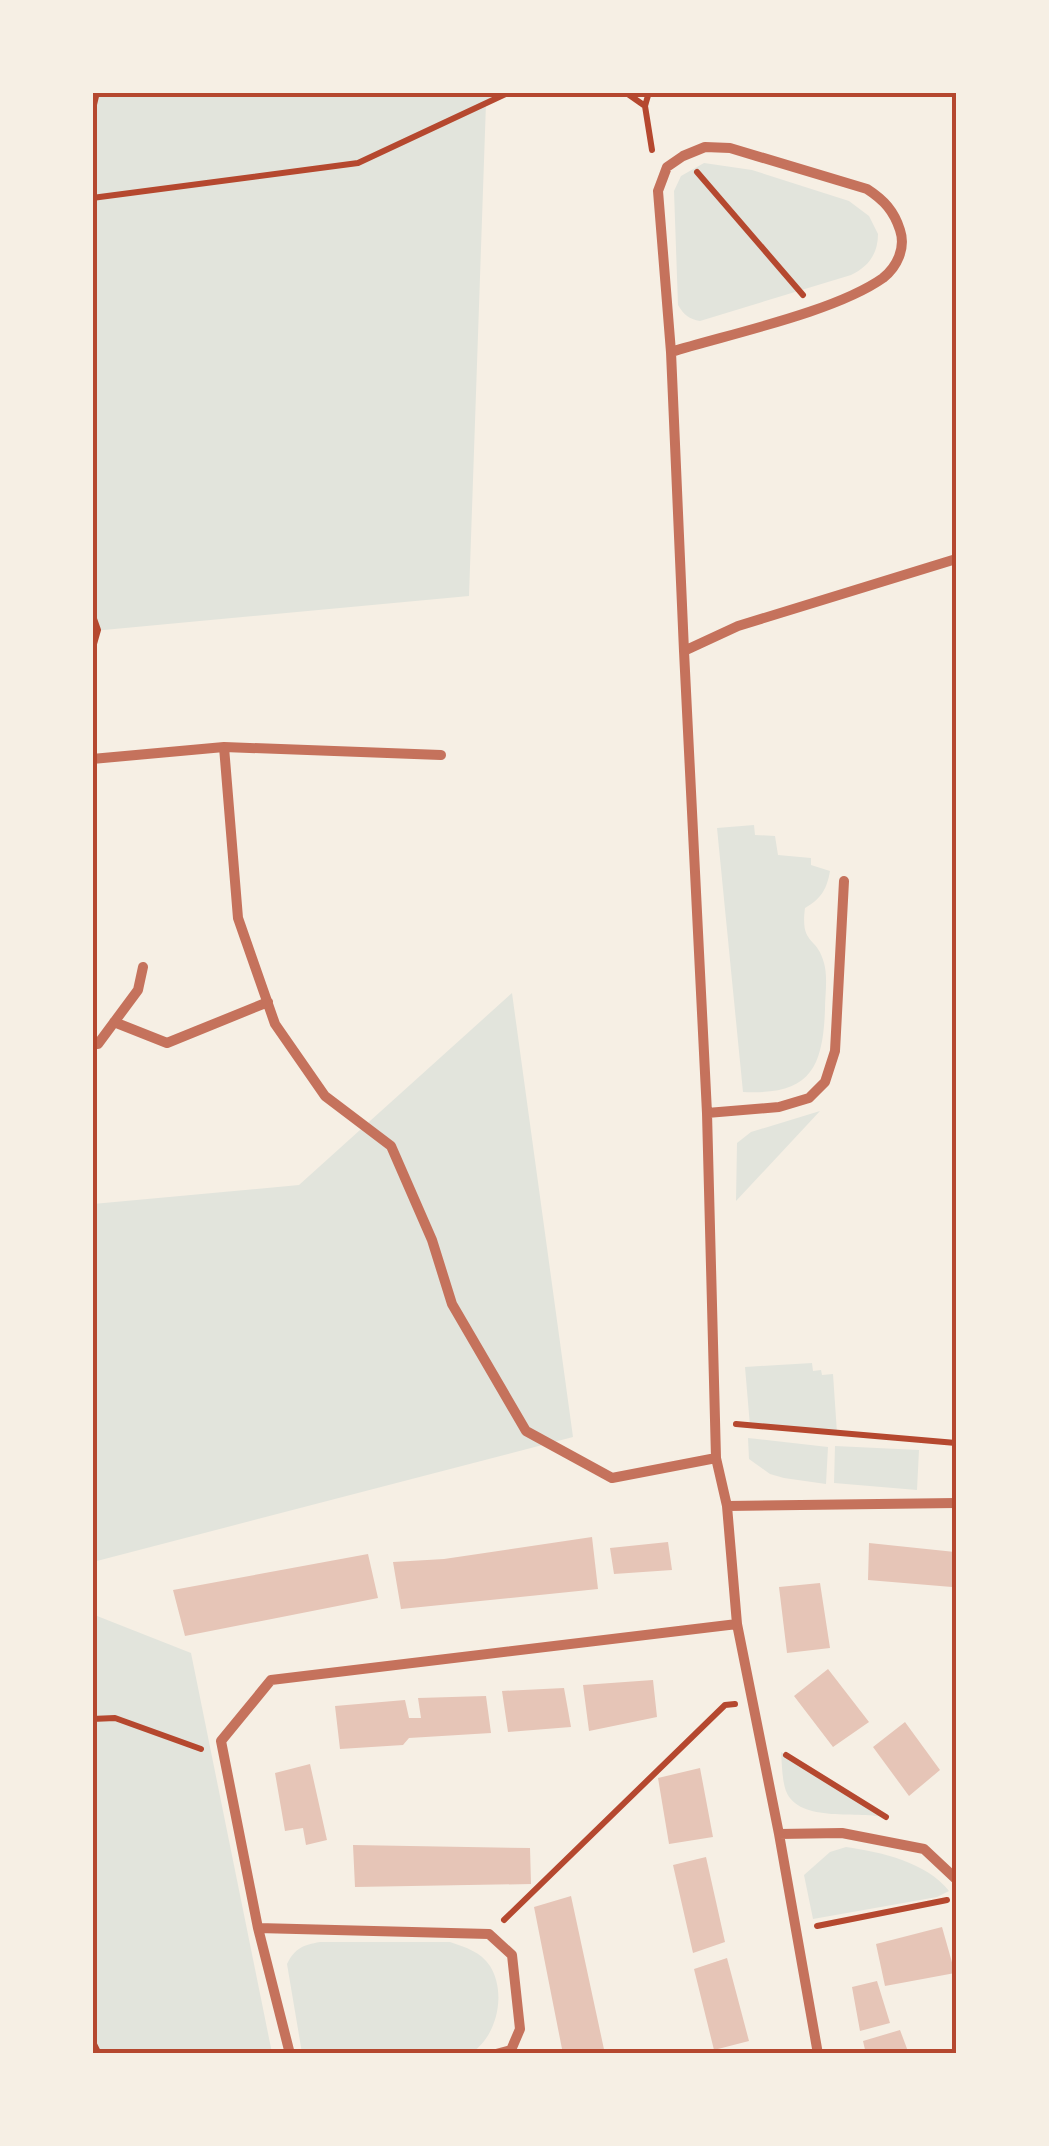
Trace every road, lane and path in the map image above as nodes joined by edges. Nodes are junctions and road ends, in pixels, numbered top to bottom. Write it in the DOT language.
graph roads {
  1 [pos="97,92"];
  2 [pos="510,92"];
  3 [pos="625,92"];
  4 [pos="649,92"];
  5 [pos="645,106"];
  6 [pos="92,114"];
  7 [pos="683,156"];
  8 [pos="658,191"];
  9 [pos="92,198"];
  10 [pos="814,309"];
  11 [pos="670,352"];
  12 [pos="956,559"];
  13 [pos="92,613"];
  14 [pos="92,651"];
  15 [pos="684,651"];
  16 [pos="224,747"];
  17 [pos="442,755"];
  18 [pos="92,759"];
  19 [pos="844,881"];
  20 [pos="143,967"];
  21 [pos="268,1002"];
  22 [pos="114,1022"];
  23 [pos="92,1044"];
  24 [pos="707,1113"];
  25 [pos="715,1423"];
  26 [pos="956,1443"];
  27 [pos="716,1458"];
  28 [pos="956,1503"];
  29 [pos="727,1506"];
  30 [pos="738,1624"];
  31 [pos="752,1701"];
  32 [pos="92,1718"];
  33 [pos="220,1742"];
  34 [pos="761,1748"];
  35 [pos="888,1818"];
  36 [pos="779,1834"];
  37 [pos="956,1879"];
  38 [pos="956,1898"];
  39 [pos="258,1928"];
  40 [pos="796,1930"];
  41 [pos="489,1934"];
  42 [pos="92,2040"];
  43 [pos="98,2054"];
  44 [pos="290,2054"];
  45 [pos="496,2054"];
  46 [pos="818,2054"];
  1 -- 6 [label="path"];
  2 -- 9 [label="path"];
  3 -- 5 [label="path"];
  4 -- 5 [label="path"];
  5 -- 8 [label="path"];
  7 -- 8 [label="street"];
  7 -- 10 [label="path"];
  7 -- 10 [label="street"];
  8 -- 11 [label="street"];
  10 -- 11 [label="street"];
  11 -- 15 [label="street"];
  12 -- 15 [label="street"];
  13 -- 14 [label="path"];
  15 -- 24 [label="street"];
  16 -- 17 [label="street"];
  16 -- 18 [label="street"];
  16 -- 21 [label="street"];
  19 -- 24 [label="street"];
  20 -- 22 [label="street"];
  21 -- 22 [label="street"];
  21 -- 27 [label="street"];
  22 -- 23 [label="street"];
  24 -- 25 [label="street"];
  25 -- 26 [label="path"];
  25 -- 27 [label="street"];
  27 -- 29 [label="street"];
  28 -- 29 [label="street"];
  29 -- 30 [label="street"];
  30 -- 31 [label="street"];
  30 -- 33 [label="street"];
  31 -- 34 [label="street"];
  31 -- 41 [label="path"];
  32 -- 33 [label="path"];
  33 -- 39 [label="street"];
  34 -- 35 [label="path"];
  34 -- 36 [label="street"];
  36 -- 37 [label="street"];
  36 -- 40 [label="street"];
  38 -- 40 [label="path"];
  39 -- 41 [label="street"];
  39 -- 44 [label="street"];
  40 -- 46 [label="street"];
  41 -- 45 [label="street"];
  42 -- 43 [label="path"];
}
